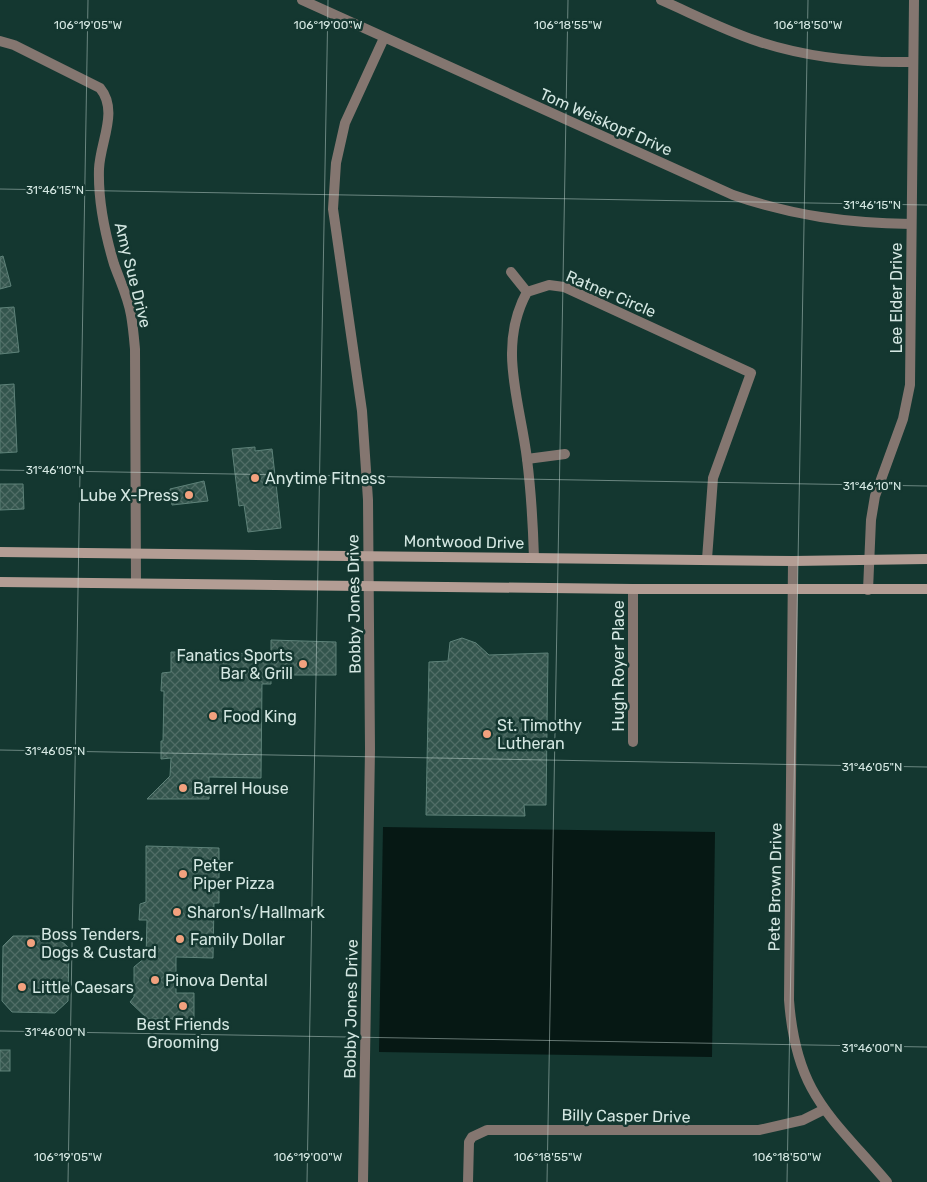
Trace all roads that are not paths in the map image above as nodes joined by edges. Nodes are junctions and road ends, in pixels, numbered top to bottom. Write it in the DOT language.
graph roads {
  1 [pos="302,0"];
  2 [pos="661,0"];
  3 [pos="914,0"];
  4 [pos="384,38"];
  5 [pos="0,41"];
  6 [pos="913,62"];
  7 [pos="911,224"];
  8 [pos="511,272"];
  9 [pos="527,292"];
  10 [pos="565,454"];
  11 [pos="527,458"];
  12 [pos="0,552"];
  13 [pos="137,553"];
  14 [pos="368,556"];
  15 [pos="534,558"];
  16 [pos="927,558"];
  17 [pos="707,559"];
  18 [pos="793,561"];
  19 [pos="869,561"];
  20 [pos="0,582"];
  21 [pos="136,583"];
  22 [pos="369,585"];
  23 [pos="633,589"];
  24 [pos="927,589"];
  25 [pos="793,590"];
  26 [pos="868,590"];
  27 [pos="633,742"];
  28 [pos="823,1110"];
  29 [pos="364,1182"];
  30 [pos="468,1182"];
  31 [pos="887,1182"];
  1 -- 4 [label="street, Tom Weiskopf Drive"];
  2 -- 6 [label="street"];
  3 -- 6 [label="street, Lee Elder Drive"];
  4 -- 7 [label="street, Tom Weiskopf Drive"];
  4 -- 14 [label="street, Bobby Jones Drive"];
  5 -- 13 [label="street, Amy Sue Drive"];
  6 -- 7 [label="street, Lee Elder Drive"];
  7 -- 19 [label="street, Lee Elder Drive"];
  8 -- 9 [label="street"];
  9 -- 11 [label="street"];
  9 -- 17 [label="street, Ratner Circle"];
  10 -- 11 [label="street"];
  11 -- 15 [label="street"];
  12 -- 13 [label="main road, Montwood Drive"];
  13 -- 14 [label="main road, Montwood Drive"];
  13 -- 21 [label="street, Amy Sue Drive"];
  14 -- 15 [label="main road, Montwood Drive"];
  14 -- 22 [label="street, Bobby Jones Drive"];
  15 -- 17 [label="main road, Montwood Drive"];
  16 -- 19 [label="main road, Montwood Drive"];
  17 -- 18 [label="main road, Montwood Drive"];
  18 -- 19 [label="main road, Montwood Drive"];
  18 -- 25 [label="street, Pete Brown Drive"];
  19 -- 26 [label="street, Lee Elder Drive"];
  20 -- 21 [label="main road"];
  21 -- 22 [label="main road"];
  22 -- 23 [label="main road"];
  22 -- 29 [label="street, Bobby Jones Drive"];
  23 -- 25 [label="main road"];
  23 -- 27 [label="street, Hugh Royer Place"];
  24 -- 26 [label="main road"];
  25 -- 26 [label="main road"];
  25 -- 28 [label="street, Pete Brown Drive"];
  28 -- 30 [label="street, Billy Casper Drive"];
  28 -- 31 [label="street, Pete Brown Drive"];
}
